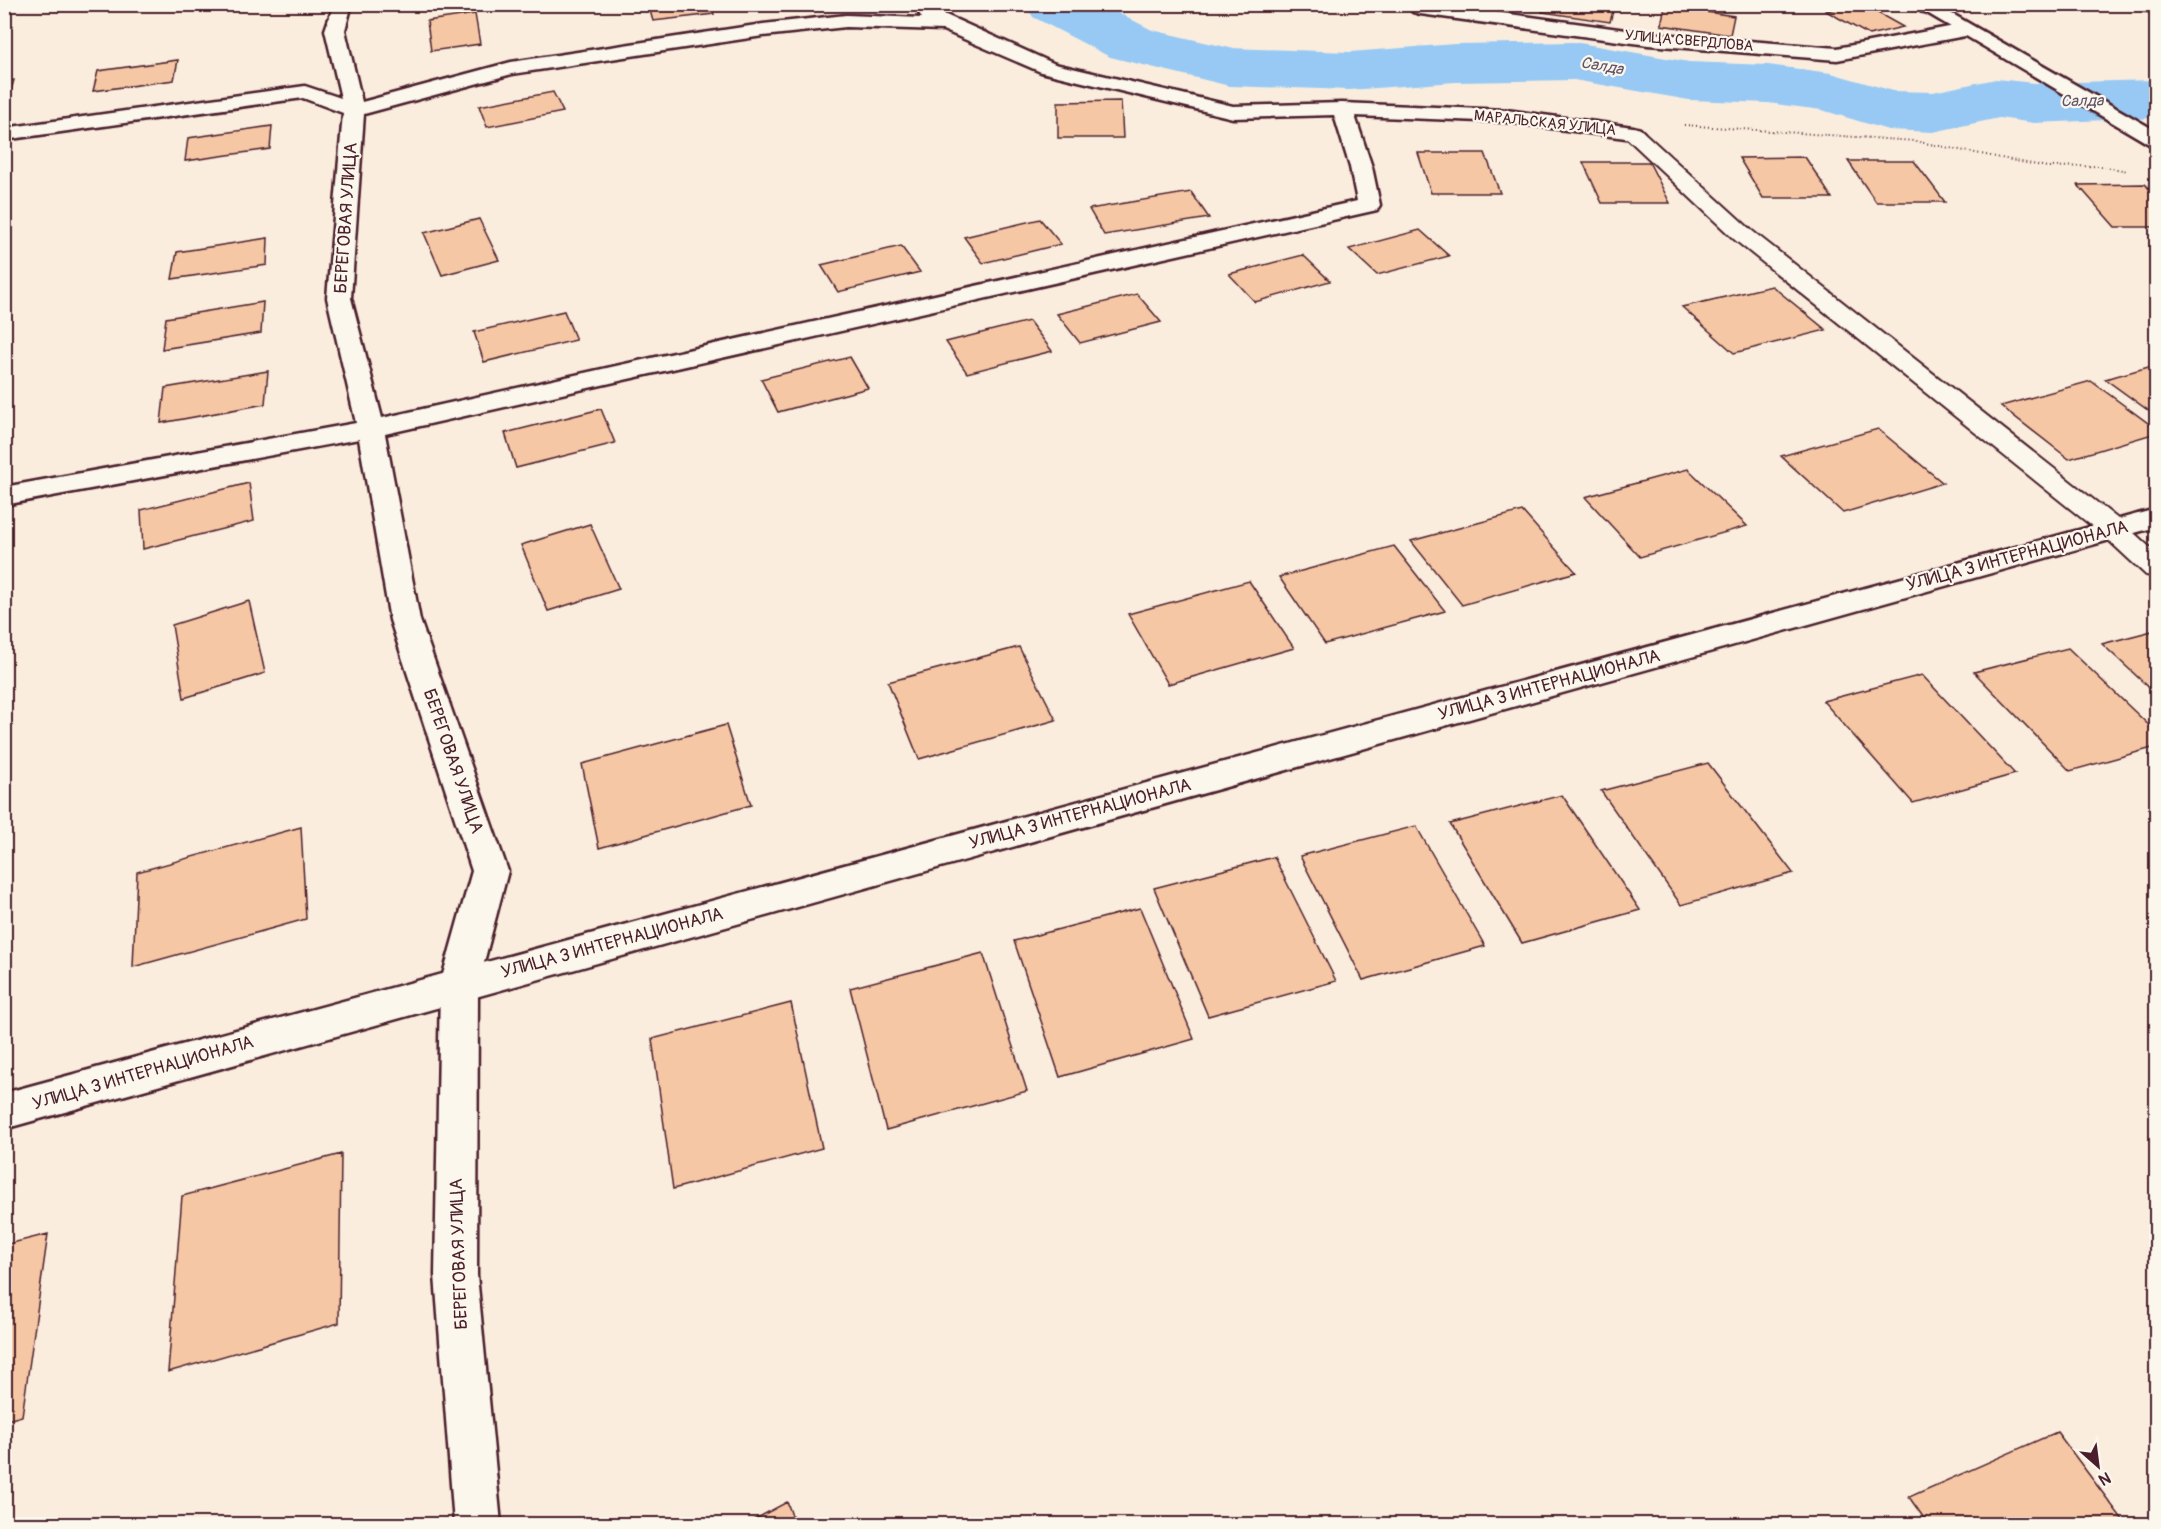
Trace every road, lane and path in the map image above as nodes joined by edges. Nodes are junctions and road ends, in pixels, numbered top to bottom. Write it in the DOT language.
graph roads {
  1 [pos="343,4"];
  2 [pos="913,4"];
  3 [pos="1415,4"];
  4 [pos="2138,4"];
  5 [pos="1930,6"];
  6 [pos="2157,8"];
  7 [pos="946,24"];
  8 [pos="1965,30"];
  9 [pos="1342,109"];
  10 [pos="354,110"];
  11 [pos="1632,133"];
  12 [pos="4,134"];
  13 [pos="2157,140"];
  14 [pos="2131,171"];
  15 [pos="371,429"];
  16 [pos="4,496"];
  17 [pos="2157,518"];
  18 [pos="2113,529"];
  19 [pos="2157,568"];
  20 [pos="459,985"];
  21 [pos="4,1111"];
  22 [pos="478,1524"];
  1 -- 10 [label="street, БЕРЕГОВАЯ УЛИЦА"];
  2 -- 7 [label="street, МАРАЛЬСКАЯ УЛИЦА"];
  3 -- 8 [label="street, УЛИЦА СВЕРДЛОВА"];
  4 -- 6 [label="lane"];
  5 -- 8 [label="street"];
  7 -- 9 [label="street, МАРАЛЬСКАЯ УЛИЦА"];
  7 -- 10 [label="street"];
  8 -- 13 [label="street"];
  9 -- 11 [label="street, МАРАЛЬСКАЯ УЛИЦА"];
  9 -- 15 [label="street"];
  10 -- 12 [label="street"];
  10 -- 15 [label="street, БЕРЕГОВАЯ УЛИЦА"];
  11 -- 14 [label="path, МАРАЛЬСКАЯ УЛИЦА"];
  11 -- 18 [label="lane"];
  15 -- 16 [label="street"];
  15 -- 20 [label="street, БЕРЕГОВАЯ УЛИЦА"];
  17 -- 18 [label="street, УЛИЦА 3 ИНТЕРНАЦИОНАЛА"];
  18 -- 19 [label="lane"];
  18 -- 20 [label="street, УЛИЦА 3 ИНТЕРНАЦИОНАЛА"];
  20 -- 21 [label="street, УЛИЦА 3 ИНТЕРНАЦИОНАЛА"];
  20 -- 22 [label="street, БЕРЕГОВАЯ УЛИЦА"];
}
